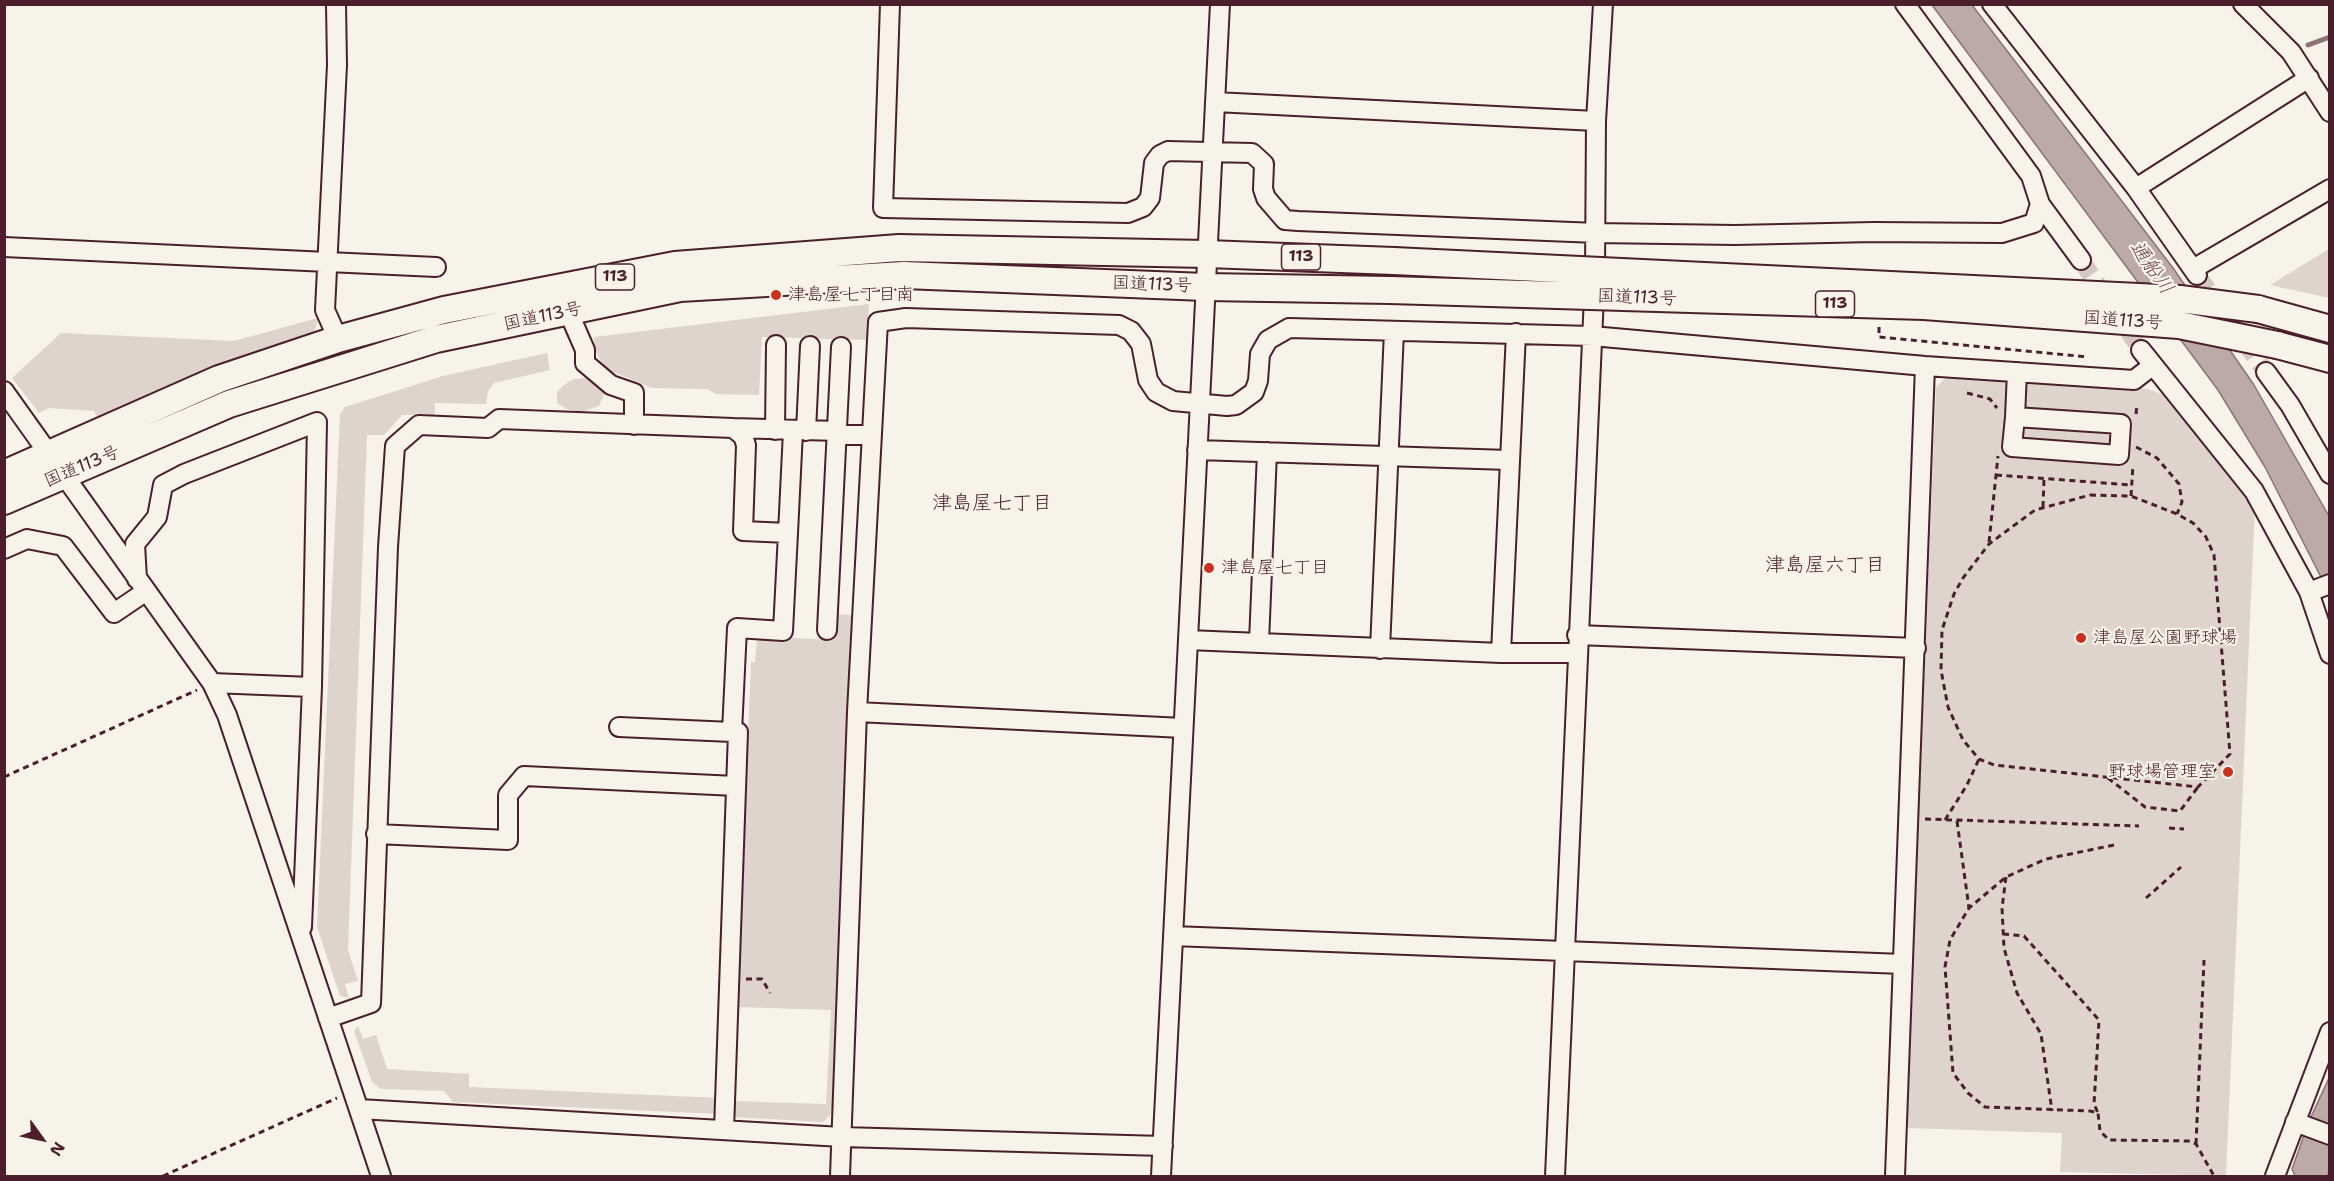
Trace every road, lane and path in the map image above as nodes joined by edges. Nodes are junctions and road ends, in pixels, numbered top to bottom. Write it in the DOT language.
graph roads {
  1 [pos="336,4"];
  2 [pos="890,4"];
  3 [pos="1220,4"];
  4 [pos="1603,4"];
  5 [pos="1905,4"];
  6 [pos="1992,4"];
  7 [pos="2243,4"];
  8 [pos="2309,78"];
  9 [pos="1215,102"];
  10 [pos="2330,112"];
  11 [pos="1596,122"];
  12 [pos="1212,152"];
  13 [pos="2136,188"];
  14 [pos="2330,189"];
  15 [pos="2040,204"];
  16 [pos="1597,233"];
  17 [pos="4,247"];
  18 [pos="1207,254"];
  19 [pos="2080,260"];
  20 [pos="329,262"];
  21 [pos="436,267"];
  22 [pos="1595,270"];
  23 [pos="1205,287"];
  24 [pos="1594,296"];
  25 [pos="568,311"];
  26 [pos="1879,327"];
  27 [pos="2330,329"];
  28 [pos="1394,331"];
  29 [pos="1516,333"];
  30 [pos="1592,336"];
  31 [pos="338,339"];
  32 [pos="777,345"];
  33 [pos="810,346"];
  34 [pos="841,347"];
  35 [pos="2141,350"];
  36 [pos="2099,358"];
  37 [pos="2330,359"];
  38 [pos="1925,366"];
  39 [pos="2152,366"];
  40 [pos="2017,372"];
  41 [pos="2266,372"];
  42 [pos="4,391"];
  43 [pos="1967,393"];
  44 [pos="1200,404"];
  45 [pos="2006,417"];
  46 [pos="634,425"];
  47 [pos="733,428"];
  48 [pos="775,430"];
  49 [pos="800,431"];
  50 [pos="838,433"];
  51 [pos="872,435"];
  52 [pos="1998,446"];
  53 [pos="2134,446"];
  54 [pos="1197,450"];
  55 [pos="1267,452"];
  56 [pos="1389,456"];
  57 [pos="1509,460"];
  58 [pos="58,464"];
  59 [pos="4,474"];
  60 [pos="2330,474"];
  61 [pos="1996,475"];
  62 [pos="2044,479"];
  63 [pos="2132,485"];
  64 [pos="4,501"];
  65 [pos="2043,507"];
  66 [pos="2177,514"];
  67 [pos="788,533"];
  68 [pos="1989,544"];
  69 [pos="4,549"];
  70 [pos="2330,584"];
  71 [pos="141,587"];
  72 [pos="2308,592"];
  73 [pos="827,630"];
  74 [pos="1188,640"];
  75 [pos="1259,642"];
  76 [pos="1577,644"];
  77 [pos="1916,648"];
  78 [pos="1380,649"];
  79 [pos="1502,653"];
  80 [pos="2330,654"];
  81 [pos="212,683"];
  82 [pos="312,687"];
  83 [pos="857,712"];
  84 [pos="619,727"];
  85 [pos="1183,728"];
  86 [pos="732,732"];
  87 [pos="1979,759"];
  88 [pos="4,777"];
  89 [pos="2107,777"];
  90 [pos="736,786"];
  91 [pos="2198,787"];
  92 [pos="1908,819"];
  93 [pos="1945,820"];
  94 [pos="1958,820"];
  95 [pos="2139,826"];
  96 [pos="2169,828"];
  97 [pos="2184,829"];
  98 [pos="376,834"];
  99 [pos="2114,845"];
  100 [pos="2181,867"];
  101 [pos="2006,878"];
  102 [pos="2146,898"];
  103 [pos="1969,908"];
  104 [pos="2003,934"];
  105 [pos="1173,936"];
  106 [pos="301,938"];
  107 [pos="1564,950"];
  108 [pos="2204,960"];
  109 [pos="1903,964"];
  110 [pos="729,978"];
  111 [pos="770,993"];
  112 [pos="328,1018"];
  113 [pos="2330,1032"];
  114 [pos="353,1091"];
  115 [pos="359,1109"];
  116 [pos="2052,1111"];
  117 [pos="2098,1113"];
  118 [pos="2299,1123"];
  119 [pos="724,1130"];
  120 [pos="2330,1135"];
  121 [pos="842,1137"];
  122 [pos="2196,1144"];
  123 [pos="1163,1146"];
  124 [pos="163,1176"];
  125 [pos="381,1176"];
  126 [pos="840,1176"];
  127 [pos="1161,1176"];
  128 [pos="1555,1176"];
  129 [pos="1895,1176"];
  130 [pos="2214,1176"];
  131 [pos="2275,1176"];
  1 -- 20 [label="street"];
  2 -- 12 [label="street"];
  3 -- 9 [label="street"];
  4 -- 11 [label="street"];
  5 -- 15 [label="street"];
  6 -- 13 [label="street"];
  7 -- 8 [label="street"];
  8 -- 10 [label="street"];
  8 -- 13 [label="street"];
  9 -- 11 [label="street"];
  9 -- 12 [label="street"];
  11 -- 16 [label="street"];
  12 -- 16 [label="street"];
  12 -- 18 [label="street"];
  13 -- 14 [label="street"];
  15 -- 16 [label="street"];
  15 -- 19 [label="street"];
  16 -- 22 [label="street"];
  17 -- 20 [label="street"];
  18 -- 22 [label="highway, 国道113号 / 113, bridge"];
  18 -- 23 [label="street"];
  18 -- 31 [label="highway, 国道113号 / 113"];
  20 -- 21 [label="street"];
  20 -- 31 [label="street"];
  22 -- 27 [label="highway, 国道113号 / 113, bridge"];
  23 -- 24 [label="highway, 国道113号 / 113, bridge"];
  23 -- 25 [label="highway, 国道113号 / 113"];
  23 -- 44 [label="street"];
  24 -- 30 [label="street"];
  24 -- 37 [label="highway, 国道113号 / 113, bridge"];
  25 -- 46 [label="street"];
  25 -- 58 [label="highway, 国道113号 / 113"];
  26 -- 36 [label="path"];
  28 -- 29 [label="street"];
  28 -- 44 [label="street"];
  28 -- 56 [label="street"];
  29 -- 30 [label="street"];
  29 -- 57 [label="street"];
  30 -- 38 [label="street"];
  30 -- 76 [label="street"];
  31 -- 58 [label="highway, 国道113号 / 113"];
  32 -- 48 [label="street"];
  33 -- 49 [label="street"];
  34 -- 50 [label="street"];
  35 -- 39 [label="street"];
  38 -- 40 [label="street"];
  38 -- 77 [label="street"];
  39 -- 40 [label="street"];
  39 -- 72 [label="street"];
  40 -- 45 [label="street"];
  41 -- 60 [label="street"];
  42 -- 58 [label="street"];
  43 -- 45 [label="path"];
  44 -- 51 [label="street"];
  44 -- 54 [label="street"];
  45 -- 45 [label="street"];
  46 -- 47 [label="street"];
  46 -- 98 [label="street"];
  47 -- 48 [label="street"];
  47 -- 67 [label="street"];
  48 -- 49 [label="street"];
  49 -- 50 [label="street"];
  49 -- 67 [label="street"];
  50 -- 51 [label="street"];
  50 -- 73 [label="street"];
  51 -- 83 [label="street"];
  52 -- 61 [label="path"];
  53 -- 66 [label="path"];
  54 -- 55 [label="street"];
  54 -- 74 [label="street"];
  55 -- 56 [label="street"];
  55 -- 75 [label="street"];
  56 -- 57 [label="street"];
  56 -- 78 [label="street"];
  57 -- 79 [label="street"];
  58 -- 59 [label="highway, 国道113号 / 113"];
  58 -- 64 [label="highway, 国道113号 / 113"];
  58 -- 71 [label="street"];
  61 -- 62 [label="path"];
  61 -- 68 [label="path"];
  62 -- 63 [label="path"];
  62 -- 65 [label="path"];
  65 -- 66 [label="path"];
  65 -- 68 [label="path"];
  66 -- 91 [label="path"];
  67 -- 86 [label="street"];
  68 -- 87 [label="path"];
  69 -- 71 [label="street"];
  70 -- 72 [label="street"];
  71 -- 81 [label="street"];
  71 -- 82 [label="street"];
  72 -- 80 [label="street"];
  74 -- 75 [label="street"];
  74 -- 85 [label="street"];
  75 -- 78 [label="street"];
  76 -- 77 [label="street"];
  76 -- 79 [label="street"];
  76 -- 107 [label="street"];
  77 -- 92 [label="street"];
  78 -- 79 [label="street"];
  81 -- 82 [label="street"];
  81 -- 88 [label="path"];
  81 -- 106 [label="street"];
  82 -- 106 [label="street"];
  83 -- 85 [label="street"];
  83 -- 121 [label="street"];
  84 -- 86 [label="street"];
  85 -- 105 [label="street"];
  86 -- 90 [label="street"];
  87 -- 89 [label="path"];
  87 -- 93 [label="path"];
  89 -- 91 [label="path"];
  89 -- 91 [label="path"];
  90 -- 98 [label="street"];
  90 -- 110 [label="street"];
  92 -- 93 [label="path"];
  92 -- 109 [label="street"];
  93 -- 94 [label="path"];
  94 -- 95 [label="path"];
  94 -- 103 [label="path"];
  96 -- 97 [label="path"];
  98 -- 112 [label="street"];
  99 -- 101 [label="path"];
  100 -- 102 [label="path"];
  101 -- 103 [label="path"];
  101 -- 104 [label="path"];
  103 -- 116 [label="path"];
  104 -- 116 [label="path"];
  104 -- 117 [label="path"];
  105 -- 107 [label="street"];
  105 -- 123 [label="street"];
  106 -- 112 [label="street"];
  107 -- 109 [label="street"];
  107 -- 128 [label="street"];
  108 -- 122 [label="path"];
  109 -- 129 [label="street"];
  110 -- 111 [label="path"];
  110 -- 119 [label="street"];
  112 -- 114 [label="street"];
  113 -- 118 [label="street"];
  114 -- 115 [label="street"];
  114 -- 124 [label="path"];
  115 -- 119 [label="street"];
  115 -- 125 [label="street"];
  116 -- 117 [label="path"];
  117 -- 122 [label="path"];
  118 -- 120 [label="street"];
  118 -- 131 [label="street"];
  119 -- 121 [label="street"];
  121 -- 123 [label="street"];
  121 -- 126 [label="street"];
  122 -- 130 [label="path"];
  123 -- 127 [label="street"];
}
